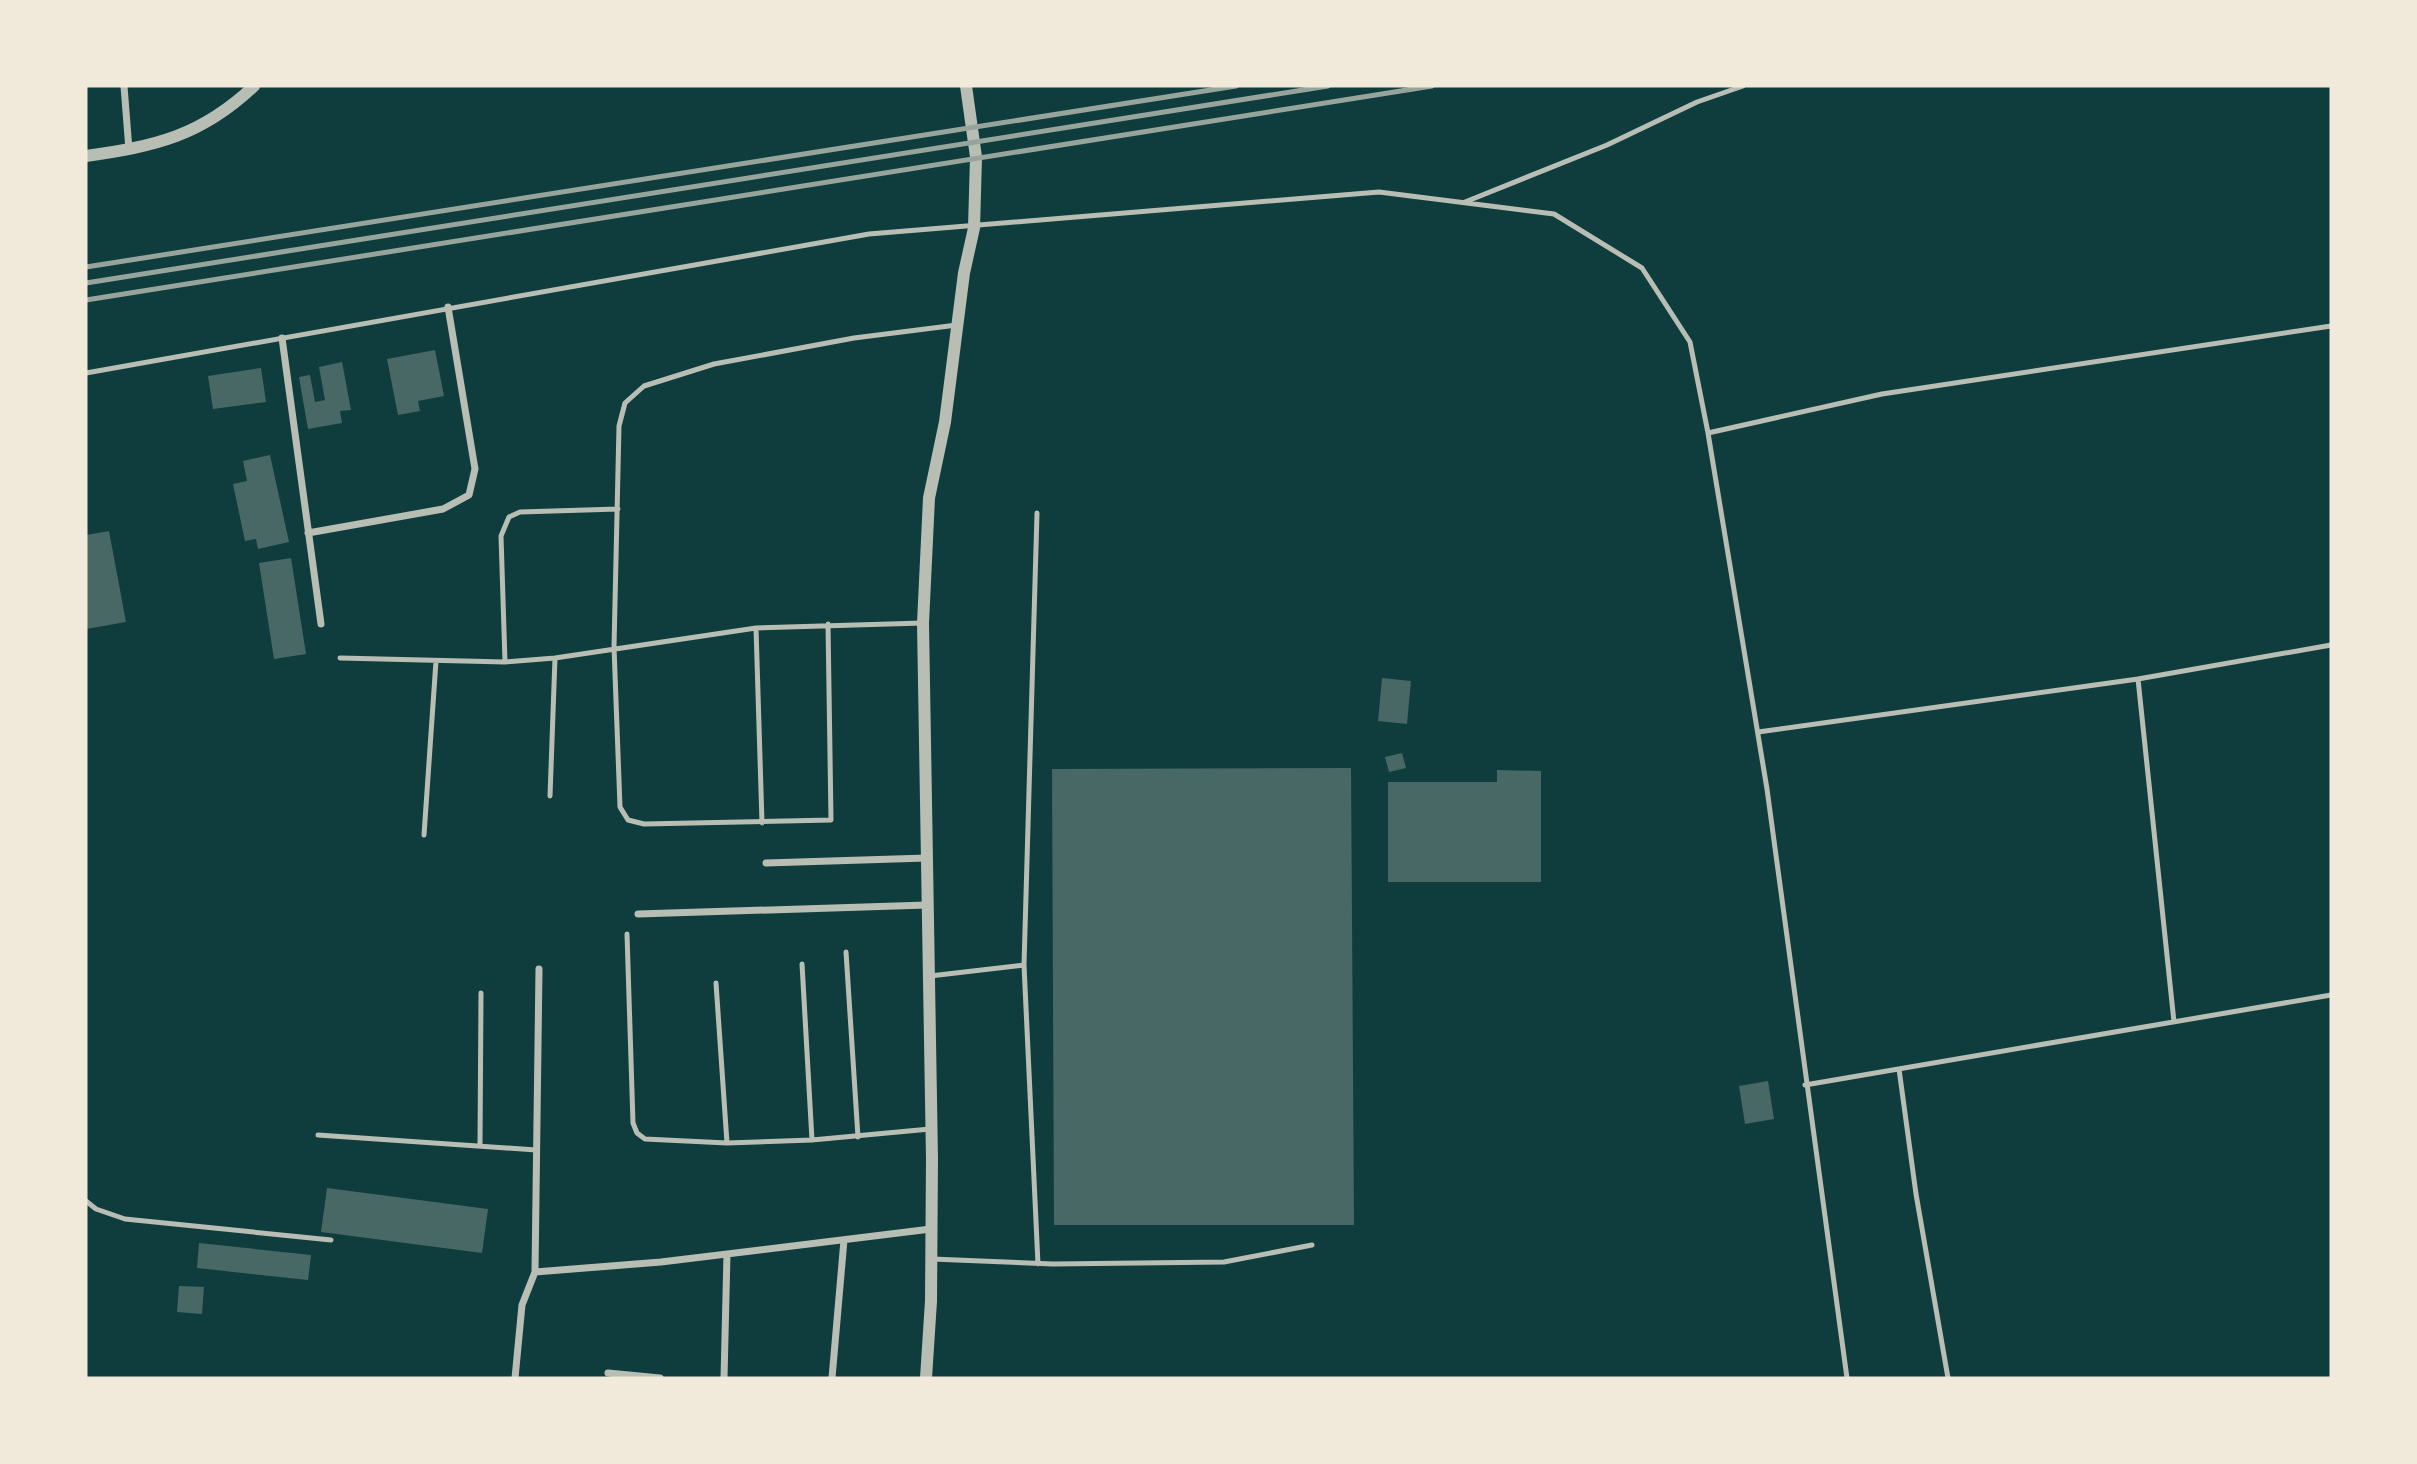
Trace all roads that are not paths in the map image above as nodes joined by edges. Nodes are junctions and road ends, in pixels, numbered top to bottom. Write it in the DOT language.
graph roads {
  1 [pos="124,86"];
  2 [pos="254,86"];
  3 [pos="966,86"];
  4 [pos="1743,86"];
  5 [pos="129,150"];
  6 [pos="86,156"];
  7 [pos="1464,203"];
  8 [pos="974,228"];
  9 [pos="449,307"];
  10 [pos="957,325"];
  11 [pos="2331,326"];
  12 [pos="282,338"];
  13 [pos="86,373"];
  14 [pos="1708,433"];
  15 [pos="618,509"];
  16 [pos="1037,513"];
  17 [pos="308,533"];
  18 [pos="923,623"];
  19 [pos="321,624"];
  20 [pos="828,624"];
  21 [pos="756,628"];
  22 [pos="2331,645"];
  23 [pos="614,647"];
  24 [pos="340,658"];
  25 [pos="555,658"];
  26 [pos="436,661"];
  27 [pos="505,662"];
  28 [pos="2138,679"];
  29 [pos="1758,732"];
  30 [pos="550,796"];
  31 [pos="762,823"];
  32 [pos="424,835"];
  33 [pos="927,858"];
  34 [pos="766,863"];
  35 [pos="927,905"];
  36 [pos="638,914"];
  37 [pos="627,934"];
  38 [pos="846,953"];
  39 [pos="802,964"];
  40 [pos="1024,965"];
  41 [pos="539,969"];
  42 [pos="927,976"];
  43 [pos="716,983"];
  44 [pos="481,993"];
  45 [pos="2331,995"];
  46 [pos="2174,1022"];
  47 [pos="1899,1069"];
  48 [pos="1805,1085"];
  49 [pos="930,1129"];
  50 [pos="318,1135"];
  51 [pos="858,1136"];
  52 [pos="811,1140"];
  53 [pos="727,1143"];
  54 [pos="480,1146"];
  55 [pos="537,1150"];
  56 [pos="86,1201"];
  57 [pos="931,1228"];
  58 [pos="331,1240"];
  59 [pos="844,1240"];
  60 [pos="1312,1245"];
  61 [pos="727,1254"];
  62 [pos="931,1259"];
  63 [pos="1038,1264"];
  64 [pos="535,1272"];
  65 [pos="608,1373"];
  66 [pos="515,1378"];
  67 [pos="660,1378"];
  68 [pos="724,1378"];
  69 [pos="832,1378"];
  70 [pos="926,1378"];
  71 [pos="1847,1378"];
  72 [pos="1948,1378"];
  1 -- 5 [label="street"];
  2 -- 5 [label="street"];
  3 -- 8 [label="street"];
  4 -- 7 [label="lane"];
  5 -- 6 [label="street"];
  7 -- 8 [label="lane"];
  7 -- 14 [label="lane"];
  8 -- 9 [label="lane"];
  8 -- 10 [label="street"];
  9 -- 12 [label="lane"];
  9 -- 17 [label="street"];
  10 -- 15 [label="lane"];
  10 -- 18 [label="street"];
  11 -- 14 [label="lane"];
  12 -- 13 [label="lane"];
  12 -- 17 [label="street"];
  14 -- 29 [label="lane"];
  15 -- 23 [label="lane"];
  15 -- 27 [label="lane"];
  16 -- 40 [label="lane"];
  17 -- 19 [label="street"];
  18 -- 20 [label="lane"];
  18 -- 33 [label="street"];
  20 -- 21 [label="lane"];
  20 -- 31 [label="lane"];
  21 -- 23 [label="lane"];
  21 -- 31 [label="lane"];
  22 -- 28 [label="lane"];
  23 -- 25 [label="lane"];
  23 -- 31 [label="lane"];
  24 -- 26 [label="lane"];
  25 -- 27 [label="lane"];
  25 -- 30 [label="lane"];
  26 -- 27 [label="lane"];
  26 -- 32 [label="lane"];
  28 -- 29 [label="lane"];
  28 -- 46 [label="lane"];
  29 -- 48 [label="lane"];
  33 -- 34 [label="street"];
  33 -- 35 [label="street"];
  35 -- 36 [label="street"];
  35 -- 42 [label="street"];
  37 -- 53 [label="lane"];
  38 -- 51 [label="lane"];
  39 -- 52 [label="lane"];
  40 -- 42 [label="lane"];
  40 -- 63 [label="lane"];
  41 -- 55 [label="street"];
  42 -- 49 [label="street"];
  43 -- 53 [label="lane"];
  44 -- 54 [label="lane"];
  45 -- 46 [label="lane"];
  46 -- 47 [label="lane"];
  47 -- 48 [label="lane"];
  47 -- 72 [label="lane"];
  48 -- 71 [label="lane"];
  49 -- 51 [label="lane"];
  49 -- 57 [label="street"];
  50 -- 54 [label="lane"];
  51 -- 52 [label="lane"];
  52 -- 53 [label="lane"];
  54 -- 55 [label="lane"];
  55 -- 64 [label="street"];
  56 -- 58 [label="lane"];
  57 -- 59 [label="street"];
  57 -- 62 [label="street"];
  59 -- 61 [label="street"];
  59 -- 69 [label="street"];
  60 -- 63 [label="lane"];
  61 -- 64 [label="street"];
  61 -- 68 [label="street"];
  62 -- 63 [label="lane"];
  62 -- 70 [label="street"];
  64 -- 66 [label="street"];
  65 -- 67 [label="street"];
}
